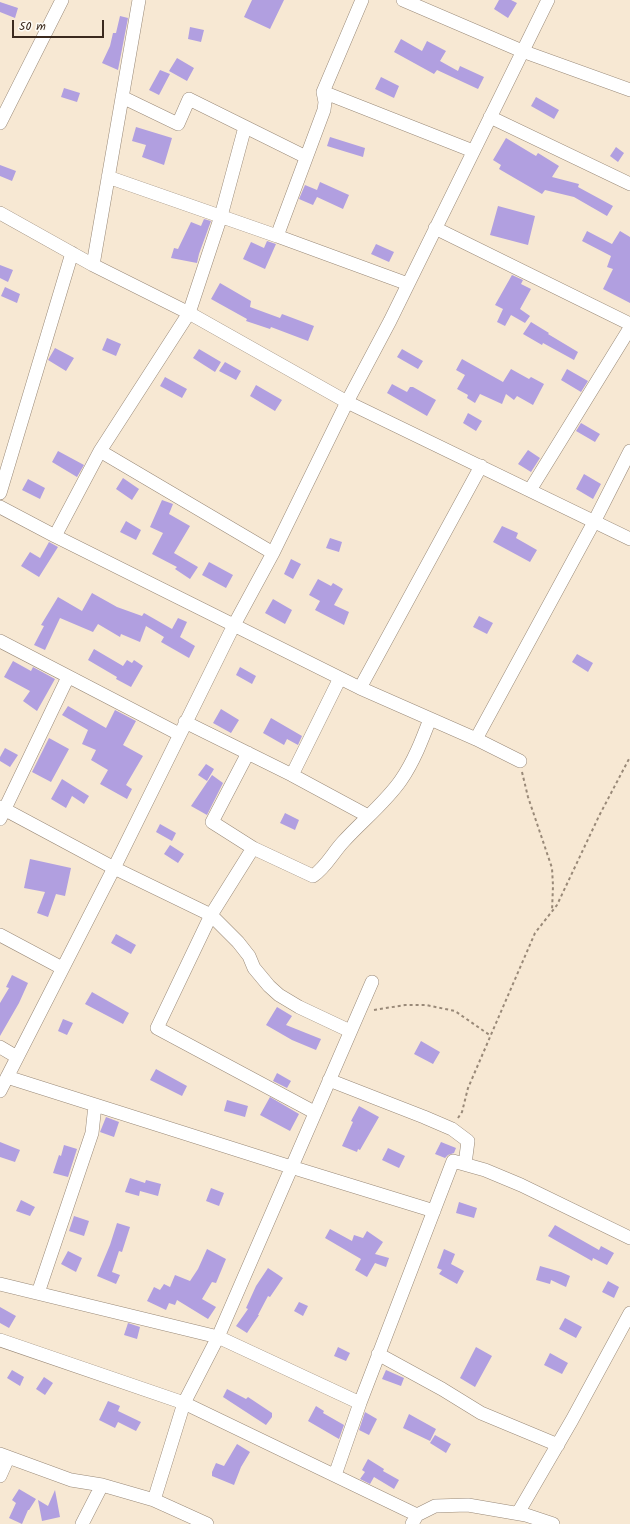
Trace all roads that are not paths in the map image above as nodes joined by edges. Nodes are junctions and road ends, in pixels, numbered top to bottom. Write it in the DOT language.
graph roads {
  1 [pos="62,0"];
  2 [pos="139,0"];
  3 [pos="362,0"];
  4 [pos="403,0"];
  5 [pos="548,0"];
  6 [pos="522,51"];
  7 [pos="630,90"];
  8 [pos="323,92"];
  9 [pos="122,97"];
  10 [pos="490,117"];
  11 [pos="0,123"];
  12 [pos="245,127"];
  13 [pos="473,150"];
  14 [pos="306,157"];
  15 [pos="108,177"];
  16 [pos="630,184"];
  17 [pos="0,213"];
  18 [pos="221,216"];
  19 [pos="435,228"];
  20 [pos="277,236"];
  21 [pos="72,253"];
  22 [pos="93,265"];
  23 [pos="408,284"];
  24 [pos="189,313"];
  25 [pos="630,324"];
  26 [pos="630,328"];
  27 [pos="347,402"];
  28 [pos="100,451"];
  29 [pos="630,451"];
  30 [pos="481,466"];
  31 [pos="530,490"];
  32 [pos="0,493"];
  33 [pos="0,507"];
  34 [pos="594,522"];
  35 [pos="55,536"];
  36 [pos="630,539"];
  37 [pos="273,553"];
  38 [pos="234,626"];
  39 [pos="0,641"];
  40 [pos="68,677"];
  41 [pos="340,678"];
  42 [pos="360,688"];
  43 [pos="430,719"];
  44 [pos="182,728"];
  45 [pos="476,739"];
  46 [pos="248,753"];
  47 [pos="520,761"];
  48 [pos="292,775"];
  49 [pos="2,811"];
  50 [pos="368,816"];
  51 [pos="253,848"];
  52 [pos="114,868"];
  53 [pos="211,916"];
  54 [pos="0,935"];
  55 [pos="62,968"];
  56 [pos="372,982"];
  57 [pos="350,1031"];
  58 [pos="0,1047"];
  59 [pos="17,1057"];
  60 [pos="7,1077"];
  61 [pos="329,1080"];
  62 [pos="0,1091"];
  63 [pos="95,1105"];
  64 [pos="314,1112"];
  65 [pos="465,1164"];
  66 [pos="291,1167"];
  67 [pos="434,1211"];
  68 [pos="630,1238"];
  69 [pos="0,1284"];
  70 [pos="38,1293"];
  71 [pos="630,1313"];
  72 [pos="218,1337"];
  73 [pos="0,1340"];
  74 [pos="378,1354"];
  75 [pos="184,1403"];
  76 [pos="360,1403"];
  77 [pos="558,1445"];
  78 [pos="4,1456"];
  79 [pos="335,1475"];
  80 [pos="0,1476"];
  81 [pos="102,1485"];
  82 [pos="154,1500"];
  83 [pos="518,1513"];
  84 [pos="415,1520"];
  85 [pos="82,1524"];
  86 [pos="207,1524"];
  87 [pos="553,1524"];
  1 -- 11 [label="street"];
  2 -- 9 [label="street"];
  3 -- 8 [label="street"];
  4 -- 6 [label="street"];
  5 -- 6 [label="street"];
  6 -- 7 [label="street"];
  6 -- 10 [label="street"];
  8 -- 13 [label="street"];
  8 -- 14 [label="street"];
  9 -- 12 [label="street"];
  9 -- 15 [label="street"];
  10 -- 13 [label="street"];
  10 -- 16 [label="street"];
  12 -- 14 [label="street"];
  12 -- 18 [label="street"];
  13 -- 19 [label="street"];
  14 -- 20 [label="street"];
  15 -- 18 [label="street"];
  15 -- 22 [label="street"];
  17 -- 21 [label="street"];
  18 -- 20 [label="street"];
  18 -- 24 [label="street"];
  19 -- 23 [label="street"];
  19 -- 25 [label="street"];
  20 -- 23 [label="street"];
  21 -- 22 [label="street"];
  21 -- 32 [label="street"];
  22 -- 24 [label="street"];
  23 -- 27 [label="street"];
  24 -- 27 [label="street"];
  24 -- 28 [label="street"];
  26 -- 31 [label="street"];
  27 -- 30 [label="street"];
  27 -- 37 [label="street"];
  28 -- 35 [label="street"];
  28 -- 37 [label="street"];
  29 -- 34 [label="street"];
  30 -- 31 [label="street"];
  30 -- 42 [label="street"];
  31 -- 34 [label="street"];
  33 -- 35 [label="street"];
  34 -- 36 [label="street"];
  34 -- 45 [label="street"];
  35 -- 38 [label="street"];
  37 -- 38 [label="street"];
  38 -- 41 [label="street"];
  38 -- 44 [label="street"];
  39 -- 40 [label="street"];
  40 -- 44 [label="street"];
  40 -- 49 [label="street"];
  41 -- 42 [label="street"];
  41 -- 48 [label="street"];
  42 -- 43 [label="street"];
  43 -- 45 [label="street"];
  43 -- 50 [label="street"];
  44 -- 46 [label="street"];
  44 -- 52 [label="street"];
  45 -- 47 [label="street"];
  46 -- 48 [label="street"];
  46 -- 51 [label="street"];
  48 -- 50 [label="street"];
  49 -- 52 [label="street"];
  50 -- 51 [label="street"];
  51 -- 53 [label="street"];
  52 -- 53 [label="street"];
  52 -- 55 [label="street"];
  53 -- 57 [label="street"];
  53 -- 64 [label="street"];
  54 -- 55 [label="street"];
  55 -- 59 [label="street"];
  56 -- 57 [label="street"];
  57 -- 61 [label="street"];
  58 -- 59 [label="street"];
  59 -- 60 [label="street"];
  60 -- 62 [label="street"];
  60 -- 63 [label="street"];
  61 -- 64 [label="street"];
  61 -- 65 [label="street"];
  63 -- 66 [label="street"];
  63 -- 70 [label="street"];
  64 -- 66 [label="street"];
  65 -- 67 [label="street"];
  65 -- 68 [label="street"];
  66 -- 67 [label="street"];
  66 -- 72 [label="street"];
  67 -- 74 [label="street"];
  69 -- 70 [label="street"];
  70 -- 72 [label="street"];
  71 -- 77 [label="street"];
  72 -- 75 [label="street"];
  72 -- 76 [label="street"];
  73 -- 75 [label="street"];
  74 -- 76 [label="street"];
  74 -- 77 [label="street"];
  75 -- 79 [label="street"];
  75 -- 82 [label="street"];
  76 -- 79 [label="street"];
  77 -- 83 [label="street"];
  78 -- 80 [label="street"];
  78 -- 81 [label="street"];
  79 -- 84 [label="street"];
  81 -- 82 [label="street"];
  81 -- 85 [label="street"];
  82 -- 86 [label="street"];
  83 -- 84 [label="street"];
  83 -- 87 [label="street"];
}
